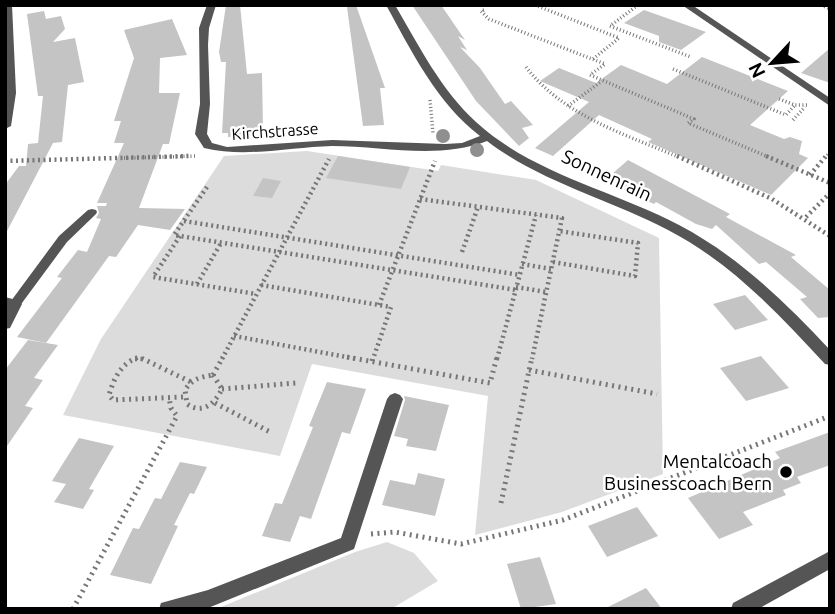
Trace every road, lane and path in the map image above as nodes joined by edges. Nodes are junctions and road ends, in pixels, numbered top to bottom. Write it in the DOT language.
graph roads {
  1 [pos="7,5"];
  2 [pos="212,5"];
  3 [pos="390,5"];
  4 [pos="535,5"];
  5 [pos="638,5"];
  6 [pos="686,5"];
  7 [pos="821,5"];
  8 [pos="830,9"];
  9 [pos="484,10"];
  10 [pos="628,33"];
  11 [pos="619,38"];
  12 [pos="691,57"];
  13 [pos="593,59"];
  14 [pos="526,67"];
  15 [pos="673,69"];
  16 [pos="603,81"];
  17 [pos="444,92"];
  18 [pos="830,103"];
  19 [pos="795,105"];
  20 [pos="568,106"];
  21 [pos="805,106"];
  22 [pos="793,120"];
  23 [pos="5,126"];
  24 [pos="488,137"];
  25 [pos="437,148"];
  26 [pos="830,152"];
  27 [pos="201,155"];
  28 [pos="329,159"];
  29 [pos="5,161"];
  30 [pos="810,175"];
  31 [pos="830,183"];
  32 [pos="207,187"];
  33 [pos="830,193"];
  34 [pos="420,199"];
  35 [pos="478,207"];
  36 [pos="92,212"];
  37 [pos="536,215"];
  38 [pos="806,218"];
  39 [pos="184,221"];
  40 [pos="559,231"];
  41 [pos="180,236"];
  42 [pos="830,236"];
  43 [pos="286,238"];
  44 [pos="221,243"];
  45 [pos="463,252"];
  46 [pos="278,253"];
  47 [pos="398,256"];
  48 [pos="553,261"];
  49 [pos="522,264"];
  50 [pos="551,269"];
  51 [pos="392,271"];
  52 [pos="520,275"];
  53 [pos="197,284"];
  54 [pos="261,285"];
  55 [pos="516,288"];
  56 [pos="546,292"];
  57 [pos="256,294"];
  58 [pos="10,303"];
  59 [pos="379,305"];
  60 [pos="5,324"];
  61 [pos="234,336"];
  62 [pos="830,360"];
  63 [pos="372,361"];
  64 [pos="529,370"];
  65 [pos="213,375"];
  66 [pos="191,382"];
  67 [pos="296,383"];
  68 [pos="222,389"];
  69 [pos="657,394"];
  70 [pos="183,397"];
  71 [pos="169,398"];
  72 [pos="395,399"];
  73 [pos="215,403"];
  74 [pos="830,416"];
  75 [pos="272,433"];
  76 [pos="501,503"];
  77 [pos="348,542"];
  78 [pos="830,559"];
  79 [pos="73,609"];
  80 [pos="169,609"];
  81 [pos="740,609"];
  1 -- 23 [label="street"];
  2 -- 25 [label="street, Kirchstrasse"];
  3 -- 17 [label="street, Sonnenrain"];
  4 -- 11 [label="path"];
  5 -- 10 [label="path"];
  6 -- 18 [label="street"];
  7 -- 8 [label="path"];
  9 -- 13 [label="path"];
  10 -- 11 [label="path"];
  10 -- 12 [label="path"];
  11 -- 13 [label="path"];
  13 -- 16 [label="path"];
  14 -- 20 [label="path"];
  15 -- 19 [label="path"];
  16 -- 20 [label="path"];
  16 -- 30 [label="path"];
  17 -- 24 [label="street, Sonnenrain"];
  17 -- 25 [label="path"];
  20 -- 38 [label="path"];
  21 -- 22 [label="path"];
  24 -- 25 [label="street, Kirchstrasse"];
  24 -- 62 [label="street, Sonnenrain"];
  25 -- 34 [label="path"];
  26 -- 30 [label="path"];
  27 -- 29 [label="path"];
  28 -- 43 [label="path"];
  30 -- 31 [label="path"];
  32 -- 41 [label="path"];
  33 -- 38 [label="path"];
  34 -- 35 [label="path"];
  34 -- 47 [label="path"];
  35 -- 37 [label="path"];
  35 -- 45 [label="path"];
  36 -- 58 [label="lane"];
  37 -- 40 [label="path"];
  37 -- 49 [label="path"];
  38 -- 42 [label="path"];
  39 -- 43 [label="path"];
  40 -- 48 [label="path"];
  40 -- 48 [label="path"];
  41 -- 44 [label="path"];
  41 -- 53 [label="path"];
  43 -- 46 [label="path"];
  43 -- 47 [label="path"];
  44 -- 46 [label="path"];
  44 -- 53 [label="path"];
  46 -- 51 [label="path"];
  46 -- 54 [label="path"];
  47 -- 51 [label="path"];
  47 -- 52 [label="path"];
  48 -- 50 [label="path"];
  49 -- 50 [label="path"];
  49 -- 52 [label="path"];
  50 -- 56 [label="path"];
  51 -- 55 [label="path"];
  51 -- 59 [label="path"];
  52 -- 55 [label="path"];
  53 -- 57 [label="path"];
  54 -- 57 [label="path"];
  54 -- 59 [label="path"];
  55 -- 56 [label="path"];
  55 -- 63 [label="path"];
  56 -- 64 [label="path"];
  57 -- 61 [label="path"];
  58 -- 60 [label="street"];
  59 -- 63 [label="path"];
  61 -- 63 [label="path"];
  61 -- 65 [label="path"];
  64 -- 69 [label="path"];
  64 -- 76 [label="path"];
  65 -- 66 [label="path"];
  65 -- 68 [label="path"];
  66 -- 70 [label="path"];
  66 -- 71 [label="path"];
  67 -- 68 [label="path"];
  68 -- 73 [label="path"];
  70 -- 71 [label="path"];
  70 -- 73 [label="path"];
  71 -- 79 [label="path"];
  72 -- 77 [label="street"];
  73 -- 75 [label="path"];
  74 -- 77 [label="path"];
  77 -- 80 [label="street"];
  78 -- 81 [label="street"];
}
